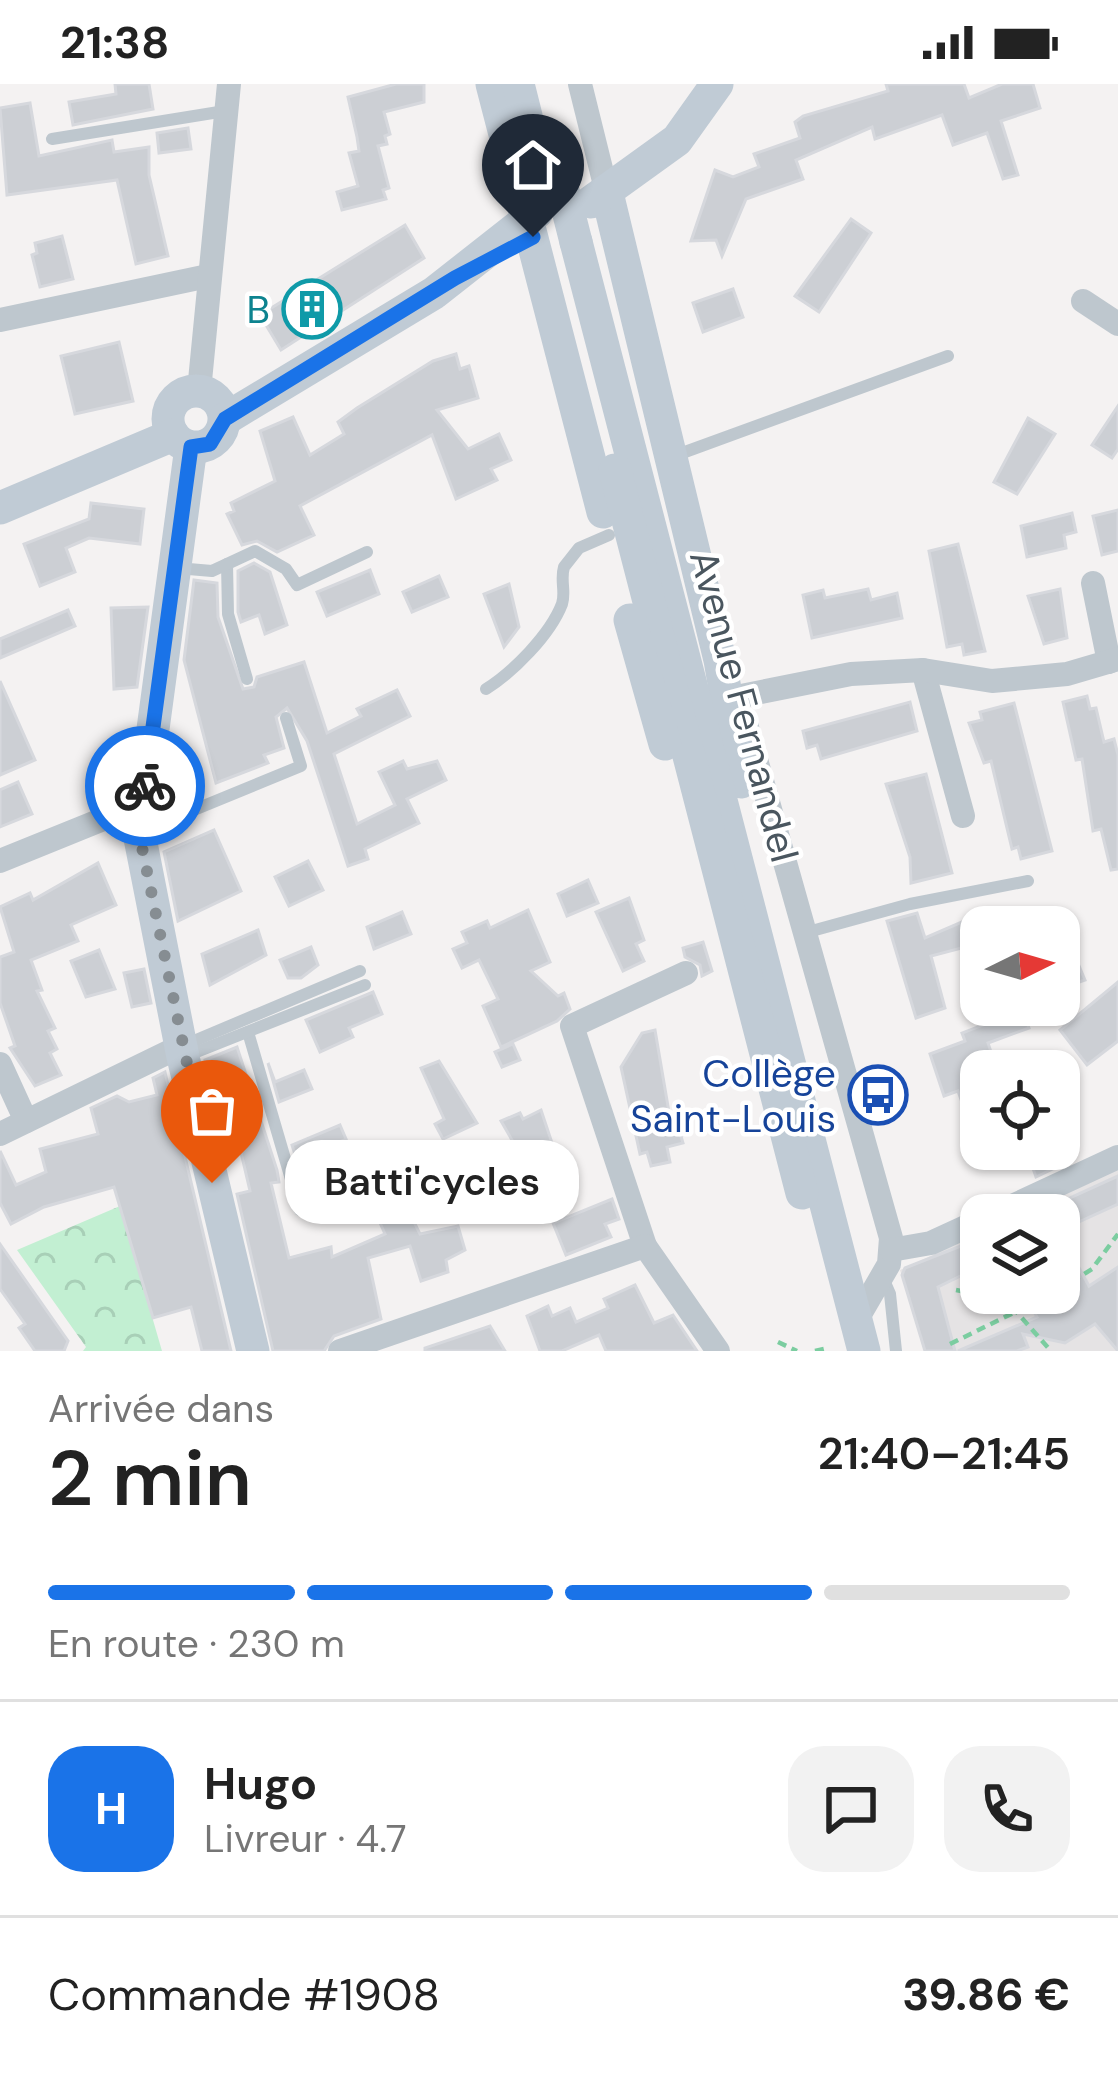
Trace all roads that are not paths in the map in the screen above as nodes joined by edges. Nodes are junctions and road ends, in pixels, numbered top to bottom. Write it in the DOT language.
graph roads {
  1 [pos="229,84"];
  2 [pos="492,84"];
  3 [pos="518,84"];
  4 [pos="536,84"];
  5 [pos="580,84"];
  6 [pos="710,93"];
  7 [pos="226,111"];
  8 [pos="52,139"];
  9 [pos="563,208"];
  10 [pos="208,276"];
  11 [pos="1083,301"];
  12 [pos="0,320"];
  13 [pos="1118,324"];
  14 [pos="948,356"];
  15 [pos="199,391"];
  16 [pos="225,419"];
  17 [pos="182,441"];
  18 [pos="673,456"];
  19 [pos="0,508"];
  20 [pos="609,535"];
  21 [pos="367,552"];
  22 [pos="227,564"];
  23 [pos="176,568"];
  24 [pos="1093,583"];
  25 [pos="1116,661"];
  26 [pos="923,670"];
  27 [pos="248,680"];
  28 [pos="486,689"];
  29 [pos="726,699"];
  30 [pos="286,718"];
  31 [pos="963,816"];
  32 [pos="141,818"];
  33 [pos="0,861"];
  34 [pos="1028,881"];
  35 [pos="730,915"];
  36 [pos="808,932"];
  37 [pos="686,973"];
  38 [pos="248,1032"];
  39 [pos="787,1039"];
  40 [pos="182,1052"];
  41 [pos="0,1064"];
  42 [pos="26,1121"];
  43 [pos="0,1134"];
  44 [pos="1118,1157"];
  45 [pos="1038,1194"];
  46 [pos="300,1210"];
  47 [pos="960,1230"];
  48 [pos="644,1246"];
  49 [pos="891,1250"];
  50 [pos="883,1278"];
  51 [pos="848,1343"];
  52 [pos="253,1351"];
  53 [pos="340,1351"];
  54 [pos="718,1351"];
  55 [pos="896,1351"];
  1 -- 7 [label="street"];
  2 -- 9 [label="main road"];
  3 -- 9 [label="main road, Avenue Fernandel"];
  4 -- 9 [label="main road, Avenue Fernandel"];
  5 -- 9 [label="street"];
  6 -- 9 [label="main road"];
  7 -- 8 [label="lane"];
  7 -- 10 [label="street"];
  9 -- 16 [label="main road"];
  9 -- 18 [label="main road"];
  9 -- 20 [label="main road"];
  9 -- 35 [label="main road, Avenue Fernandel"];
  9 -- 39 [label="main road, Avenue Fernandel"];
  10 -- 12 [label="street"];
  10 -- 15 [label="street"];
  11 -- 13 [label="street"];
  14 -- 18 [label="lane"];
  15 -- 16 [label="main road"];
  15 -- 17 [label="main road"];
  16 -- 17 [label="main road"];
  17 -- 19 [label="main road"];
  17 -- 23 [label="main road"];
  18 -- 29 [label="main road"];
  20 -- 28 [label="lane"];
  20 -- 35 [label="main road"];
  21 -- 22 [label="lane"];
  22 -- 23 [label="lane"];
  22 -- 27 [label="lane"];
  23 -- 32 [label="main road"];
  24 -- 25 [label="street"];
  25 -- 26 [label="street"];
  26 -- 29 [label="street"];
  26 -- 31 [label="street"];
  29 -- 36 [label="street"];
  29 -- 39 [label="main road"];
  30 -- 32 [label="lane"];
  32 -- 33 [label="street"];
  32 -- 40 [label="main road"];
  34 -- 36 [label="lane"];
  35 -- 51 [label="main road, Avenue Fernandel"];
  36 -- 49 [label="street"];
  37 -- 48 [label="street"];
  38 -- 40 [label="lane"];
  38 -- 40 [label="lane"];
  38 -- 46 [label="lane"];
  39 -- 51 [label="main road, Avenue Fernandel"];
  40 -- 42 [label="street"];
  40 -- 52 [label="main road"];
  41 -- 42 [label="street"];
  42 -- 43 [label="street"];
  44 -- 45 [label="street"];
  47 -- 49 [label="street"];
  48 -- 53 [label="street"];
  48 -- 54 [label="street"];
  49 -- 50 [label="street"];
  50 -- 51 [label="street"];
  50 -- 55 [label="lane"];
}
